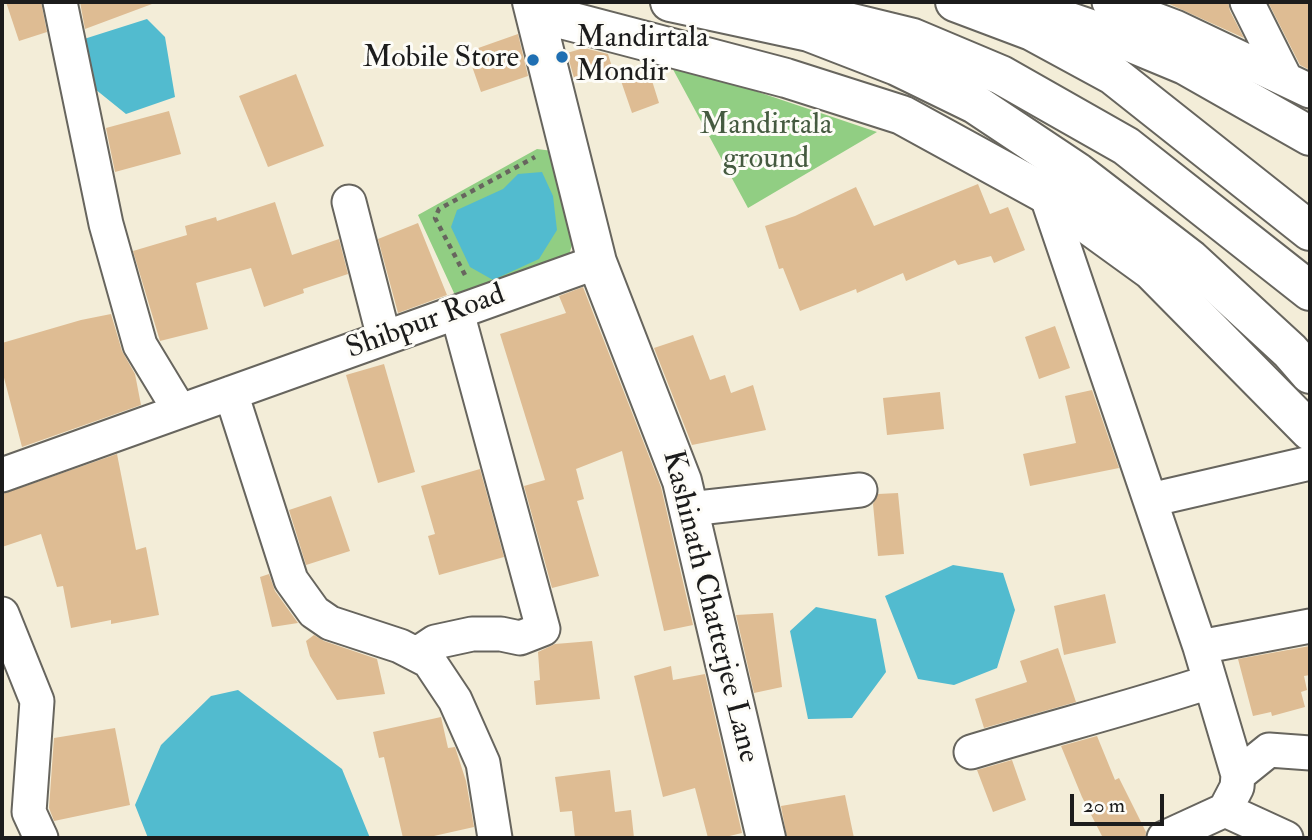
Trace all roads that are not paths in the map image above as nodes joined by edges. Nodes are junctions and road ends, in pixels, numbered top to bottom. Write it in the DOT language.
graph roads {
  1 [pos="60,2"];
  2 [pos="670,2"];
  3 [pos="698,2"];
  4 [pos="955,2"];
  5 [pos="984,2"];
  6 [pos="1109,2"];
  7 [pos="1247,2"];
  8 [pos="533,7"];
  9 [pos="905,52"];
  10 [pos="1298,85"];
  11 [pos="1310,136"];
  12 [pos="1046,194"];
  13 [pos="349,202"];
  14 [pos="1310,231"];
  15 [pos="597,262"];
  16 [pos="1310,290"];
  17 [pos="468,308"];
  18 [pos="384,338"];
  19 [pos="1310,374"];
  20 [pos="231,393"];
  21 [pos="180,411"];
  22 [pos="1310,431"];
  23 [pos="1310,463"];
  24 [pos="2,475"];
  25 [pos="860,490"];
  26 [pos="1150,500"];
  27 [pos="689,509"];
  28 [pos="2,614"];
  29 [pos="1310,626"];
  30 [pos="1200,647"];
  31 [pos="417,654"];
  32 [pos="1209,682"];
  33 [pos="971,752"];
  34 [pos="1310,753"];
  35 [pos="1238,775"];
  36 [pos="1225,810"];
  37 [pos="41,838"];
  38 [pos="495,838"];
  39 [pos="766,838"];
  40 [pos="1164,838"];
  41 [pos="1286,838"];
  1 -- 21 [label="street"];
  2 -- 9 [label="main road"];
  3 -- 9 [label="main road"];
  4 -- 14 [label="main road"];
  5 -- 11 [label="main road"];
  6 -- 10 [label="street"];
  7 -- 10 [label="street"];
  8 -- 12 [label="main road"];
  8 -- 15 [label="main road"];
  9 -- 16 [label="main road"];
  9 -- 19 [label="main road"];
  12 -- 22 [label="main road"];
  12 -- 26 [label="street"];
  13 -- 18 [label="street"];
  15 -- 17 [label="street, Shibpur Road"];
  15 -- 27 [label="main road, Kashinath Chatterjee Lane"];
  17 -- 18 [label="street, Shibpur Road"];
  17 -- 31 [label="street"];
  18 -- 20 [label="street, Shibpur Road"];
  20 -- 21 [label="street, Shibpur Road"];
  20 -- 31 [label="street"];
  21 -- 24 [label="street, Shibpur Road"];
  23 -- 26 [label="street"];
  25 -- 27 [label="street"];
  26 -- 30 [label="street"];
  27 -- 39 [label="main road, Kashinath Chatterjee Lane"];
  28 -- 37 [label="street"];
  29 -- 30 [label="street"];
  30 -- 32 [label="street"];
  31 -- 38 [label="street"];
  32 -- 33 [label="street"];
  32 -- 35 [label="street"];
  34 -- 35 [label="street"];
  35 -- 36 [label="street"];
  36 -- 40 [label="street"];
  36 -- 41 [label="street"];
}
